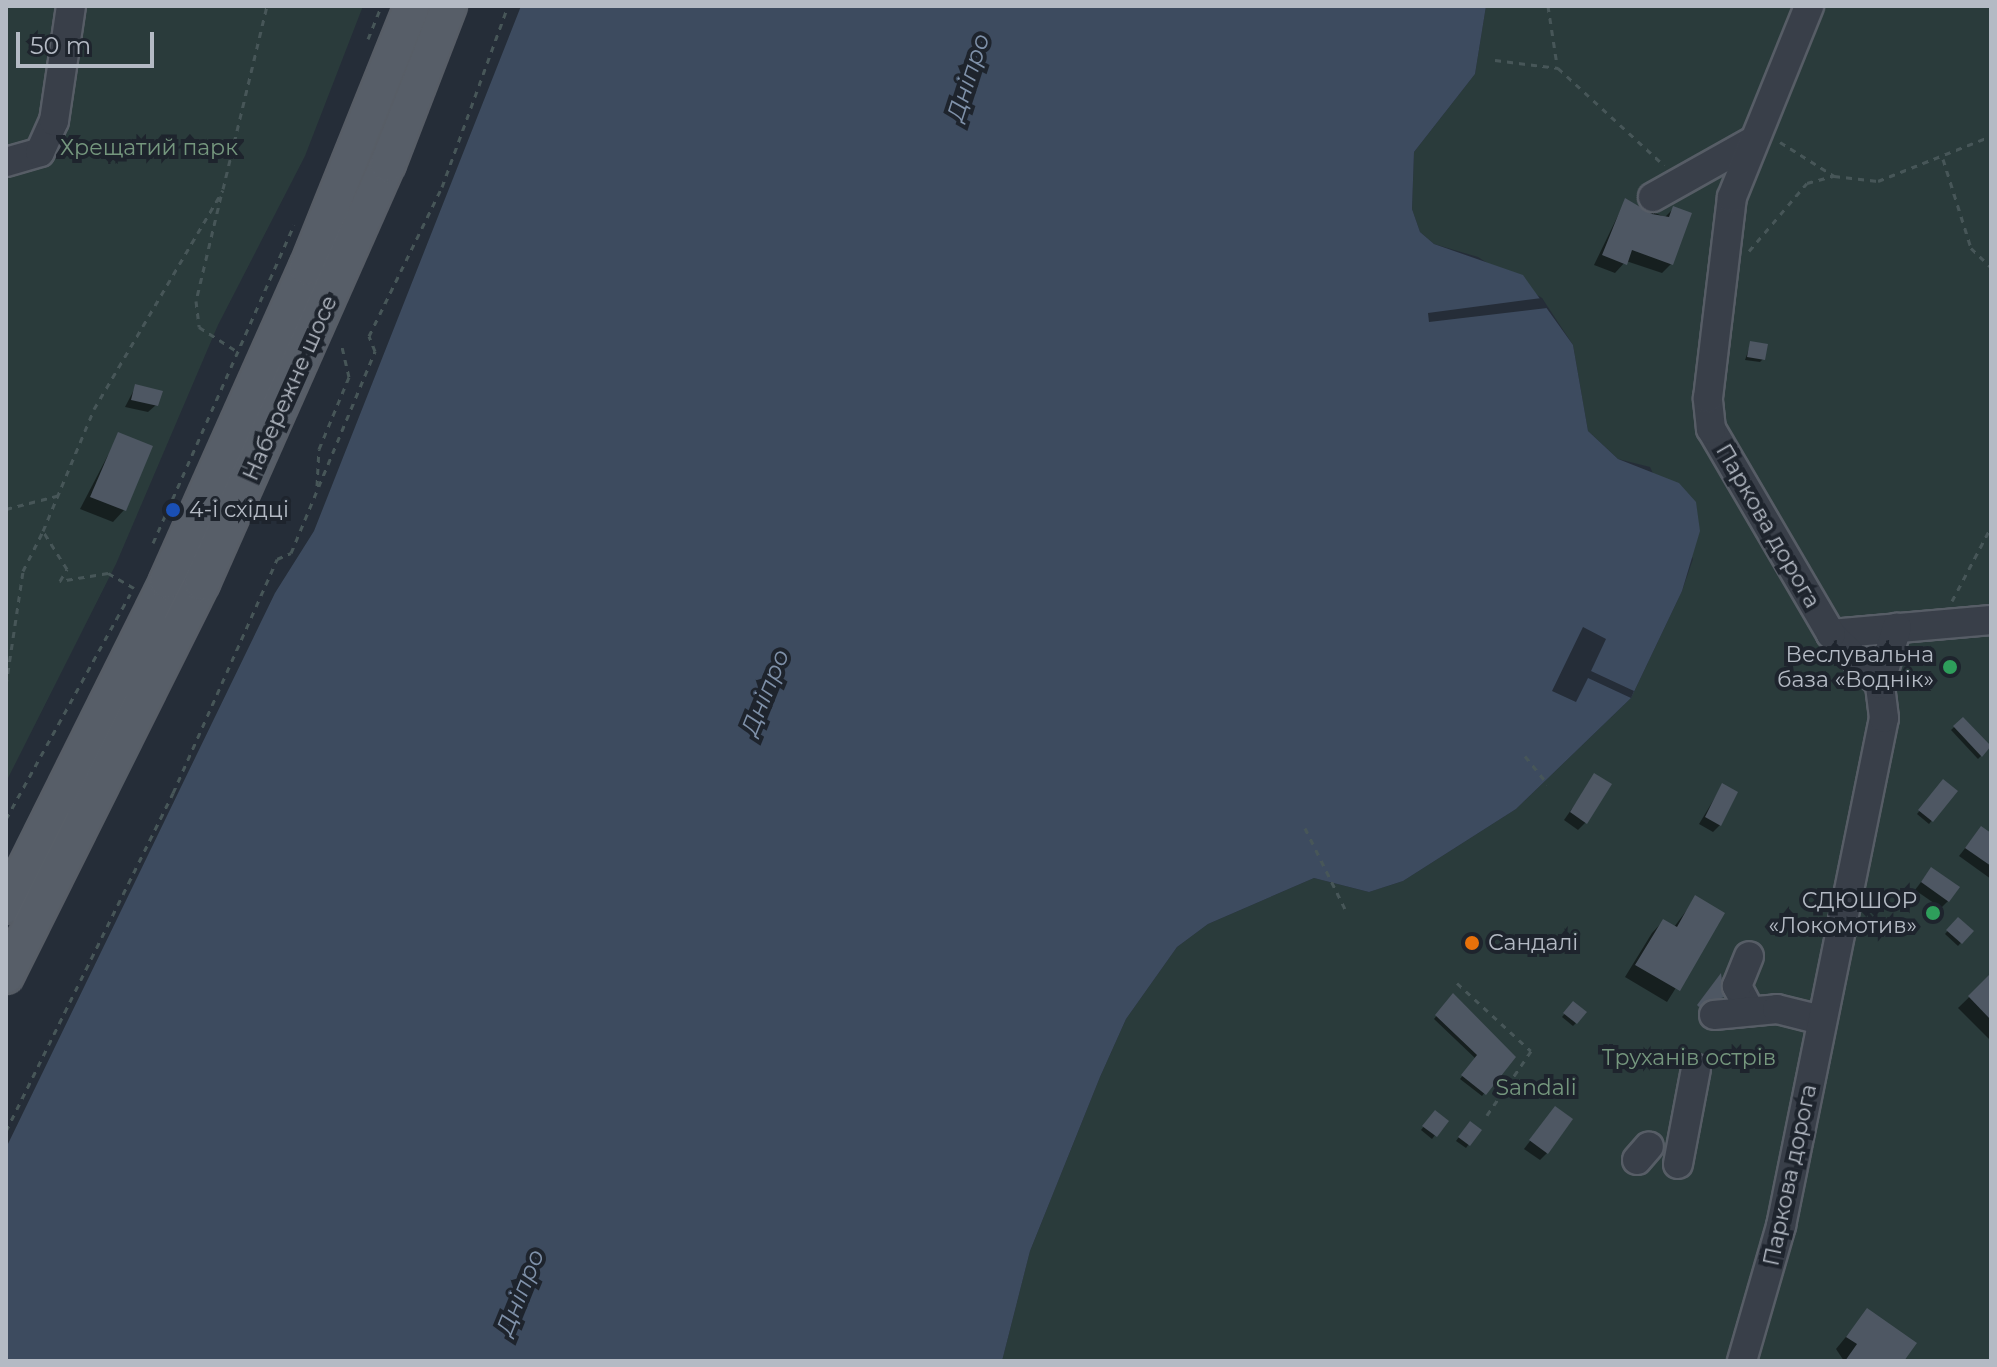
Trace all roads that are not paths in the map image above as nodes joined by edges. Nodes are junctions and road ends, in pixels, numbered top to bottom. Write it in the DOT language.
graph roads {
  1 [pos="71,6"];
  2 [pos="412,6"];
  3 [pos="449,6"];
  4 [pos="1809,6"];
  5 [pos="1754,135"];
  6 [pos="6,162"];
  7 [pos="1653,197"];
  8 [pos="1991,620"];
  9 [pos="1897,627"];
  10 [pos="1831,634"];
  11 [pos="1880,684"];
  12 [pos="6,906"];
  13 [pos="1749,956"];
  14 [pos="6,976"];
  15 [pos="1749,1009"];
  16 [pos="1714,1015"];
  17 [pos="1821,1020"];
  18 [pos="1696,1069"];
  19 [pos="1678,1164"];
  20 [pos="1742,1361"];
  1 -- 6 [label="street"];
  2 -- 12 [label="main road, Набережне шосе"];
  3 -- 14 [label="main road, Набережне шосе"];
  4 -- 5 [label="street, Паркова дорога"];
  5 -- 7 [label="street"];
  5 -- 10 [label="street, Паркова дорога"];
  8 -- 9 [label="street"];
  9 -- 10 [label="street"];
  9 -- 11 [label="street"];
  10 -- 11 [label="street, Паркова дорога"];
  11 -- 17 [label="street, Паркова дорога"];
  13 -- 15 [label="street"];
  15 -- 16 [label="street"];
  15 -- 17 [label="street"];
  17 -- 20 [label="street, Паркова дорога"];
  18 -- 19 [label="street"];
}
